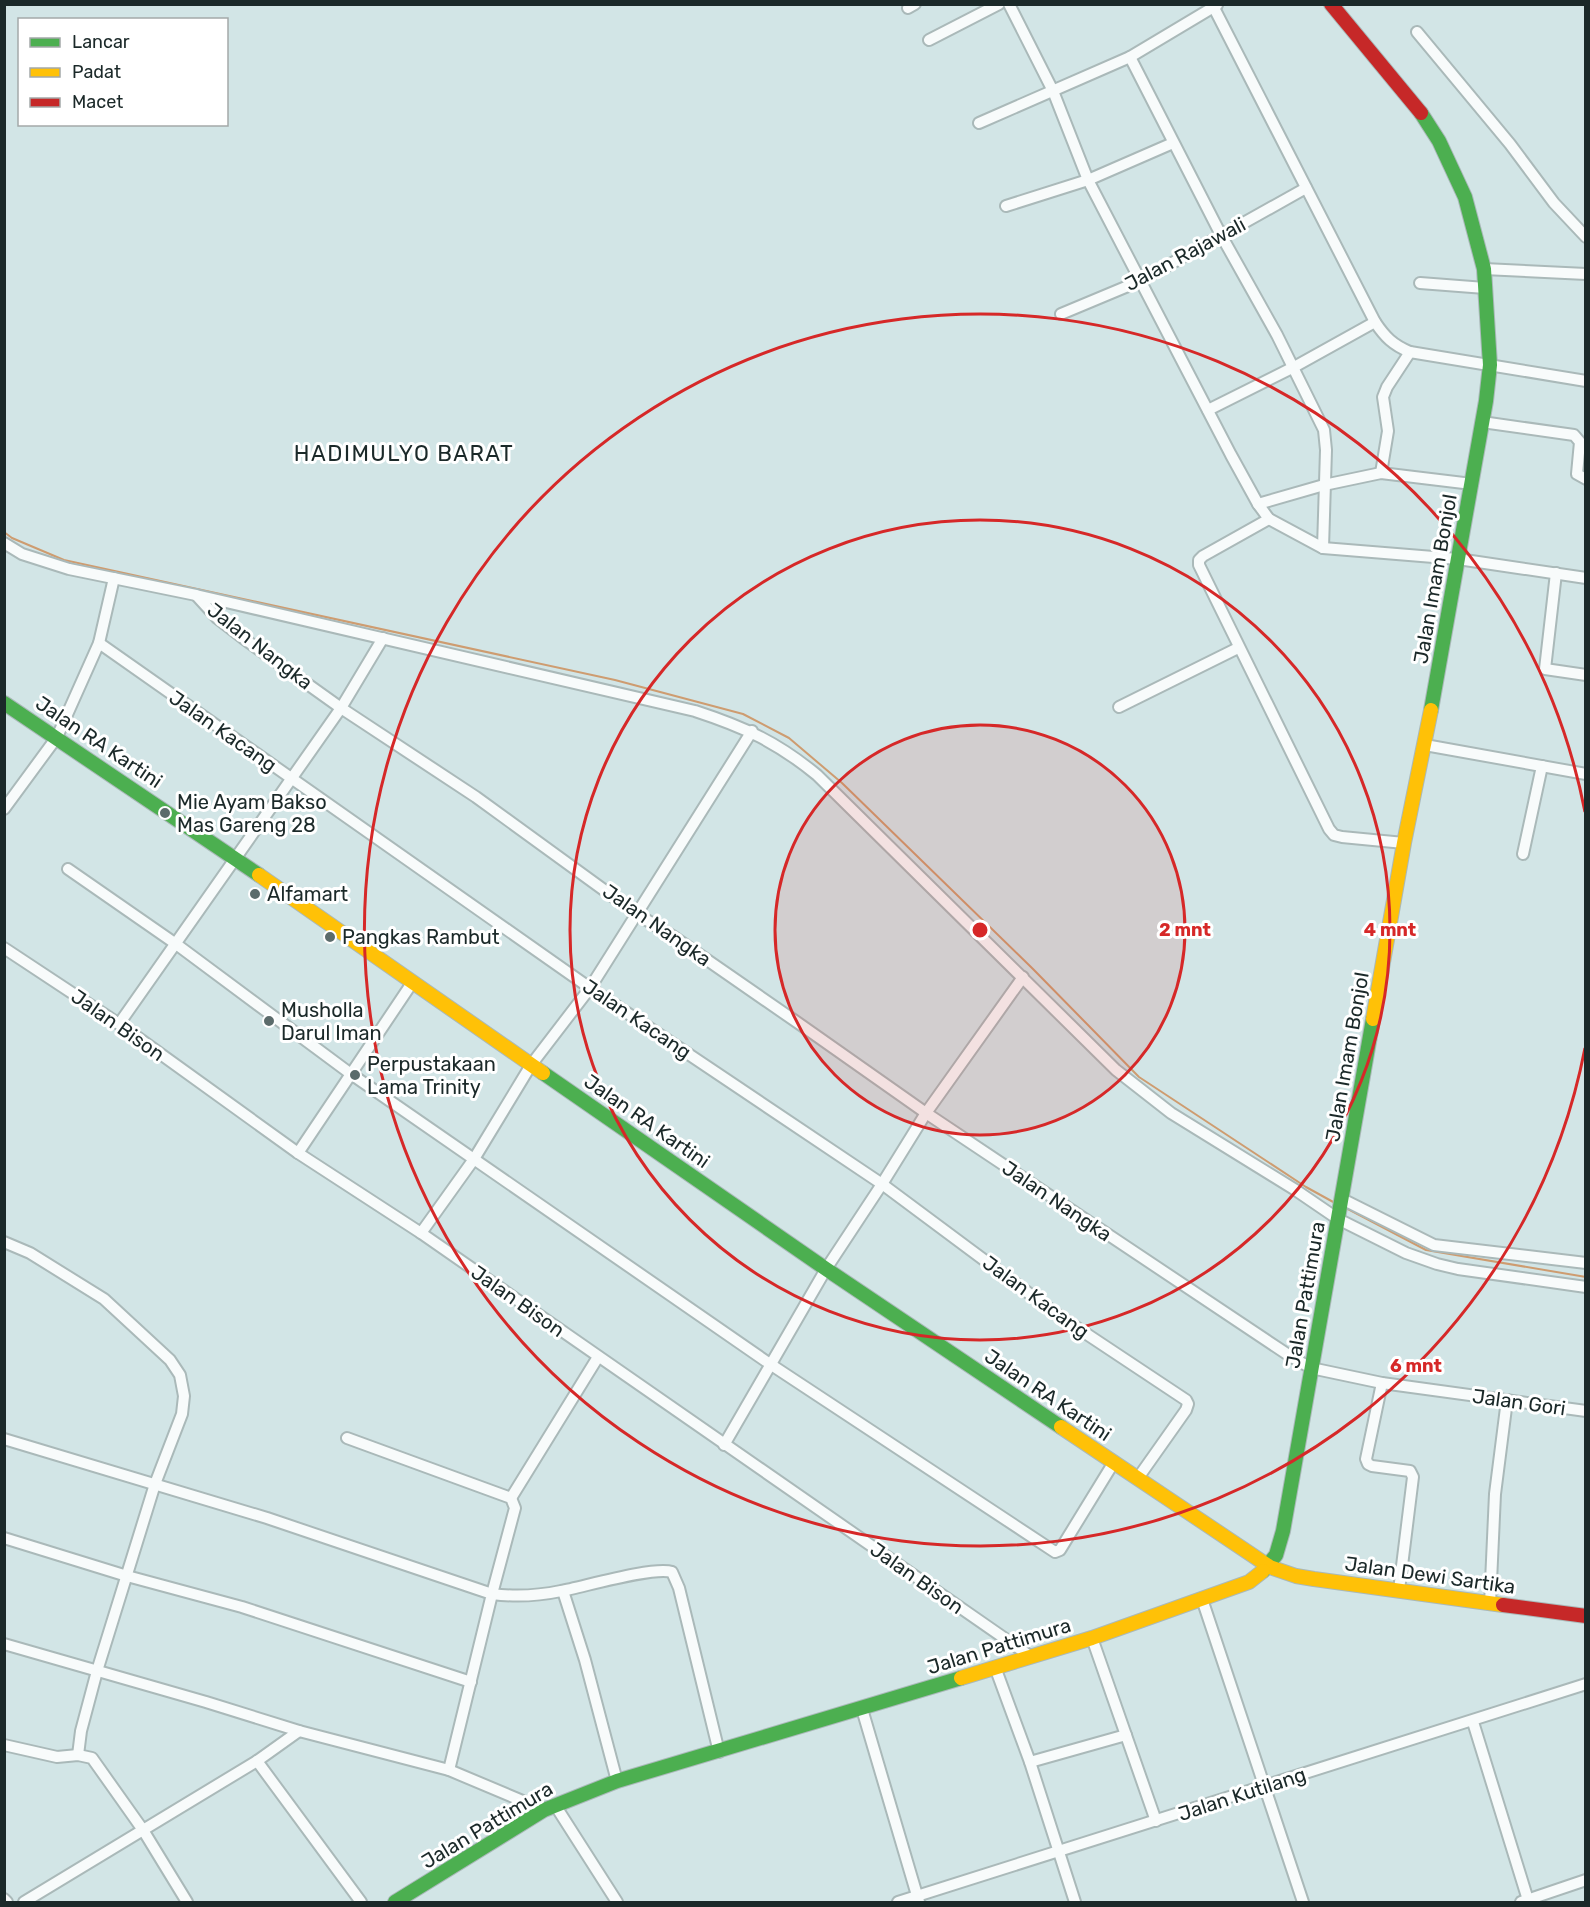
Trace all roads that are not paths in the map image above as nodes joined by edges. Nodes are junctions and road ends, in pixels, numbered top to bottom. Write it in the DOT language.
graph roads {
  1 [pos="999,4"];
  2 [pos="1009,4"];
  3 [pos="1331,4"];
  4 [pos="1214,6"];
  5 [pos="1417,32"];
  6 [pos="929,40"];
  7 [pos="1130,57"];
  8 [pos="1053,91"];
  9 [pos="979,123"];
  10 [pos="1173,143"];
  11 [pos="1088,180"];
  12 [pos="1306,188"];
  13 [pos="1006,206"];
  14 [pos="1221,235"];
  15 [pos="1586,237"];
  16 [pos="1484,269"];
  17 [pos="1586,274"];
  18 [pos="1140,281"];
  19 [pos="1420,283"];
  20 [pos="1485,288"];
  21 [pos="1060,314"];
  22 [pos="1376,322"];
  23 [pos="1410,352"];
  24 [pos="1490,365"];
  25 [pos="1294,367"];
  26 [pos="1586,381"];
  27 [pos="1208,410"];
  28 [pos="1482,422"];
  29 [pos="1381,473"];
  30 [pos="1586,479"];
  31 [pos="1472,484"];
  32 [pos="1324,485"];
  33 [pos="1258,504"];
  34 [pos="1269,519"];
  35 [pos="4,543"];
  36 [pos="1323,548"];
  37 [pos="1458,559"];
  38 [pos="1556,573"];
  39 [pos="114,578"];
  40 [pos="1586,578"];
  41 [pos="196,595"];
  42 [pos="383,638"];
  43 [pos="99,643"];
  44 [pos="1238,648"];
  45 [pos="1586,675"];
  46 [pos="4,703"];
  47 [pos="1119,707"];
  48 [pos="341,708"];
  49 [pos="752,731"];
  50 [pos="57,737"];
  51 [pos="1425,745"];
  52 [pos="1542,766"];
  53 [pos="1586,774"];
  54 [pos="291,779"];
  55 [pos="4,809"];
  56 [pos="1404,843"];
  57 [pos="1523,854"];
  58 [pos="236,859"];
  59 [pos="68,869"];
  60 [pos="637,914"];
  61 [pos="176,944"];
  62 [pos="4,948"];
  63 [pos="1023,977"];
  64 [pos="412,983"];
  65 [pos="591,988"];
  66 [pos="119,1024"];
  67 [pos="531,1065"];
  68 [pos="351,1074"];
  69 [pos="926,1113"];
  70 [pos="298,1153"];
  71 [pos="474,1159"];
  72 [pos="882,1184"];
  73 [pos="1342,1199"];
  74 [pos="1338,1219"];
  75 [pos="421,1233"];
  76 [pos="4,1242"];
  77 [pos="1586,1263"];
  78 [pos="826,1269"];
  79 [pos="1586,1287"];
  80 [pos="598,1357"];
  81 [pos="770,1364"];
  82 [pos="1311,1368"];
  83 [pos="1382,1383"];
  84 [pos="1507,1400"];
  85 [pos="1586,1411"];
  86 [pos="347,1438"];
  87 [pos="4,1439"];
  88 [pos="724,1445"];
  89 [pos="1114,1462"];
  90 [pos="1138,1478"];
  91 [pos="155,1484"];
  92 [pos="511,1498"];
  93 [pos="4,1538"];
  94 [pos="1270,1567"];
  95 [pos="127,1576"];
  96 [pos="1399,1590"];
  97 [pos="563,1591"];
  98 [pos="492,1594"];
  99 [pos="1202,1599"];
  100 [pos="1490,1604"];
  101 [pos="1586,1616"];
  102 [pos="1092,1638"];
  103 [pos="4,1644"];
  104 [pos="1030,1656"];
  105 [pos="995,1667"];
  106 [pos="97,1671"];
  107 [pos="471,1682"];
  108 [pos="1586,1684"];
  109 [pos="862,1709"];
  110 [pos="1473,1722"];
  111 [pos="299,1731"];
  112 [pos="1126,1735"];
  113 [pos="4,1745"];
  114 [pos="719,1752"];
  115 [pos="78,1755"];
  116 [pos="256,1761"];
  117 [pos="1030,1762"];
  118 [pos="449,1770"];
  119 [pos="617,1781"];
  120 [pos="1264,1786"];
  121 [pos="549,1808"];
  122 [pos="1156,1821"];
  123 [pos="143,1830"];
  124 [pos="1058,1853"];
  125 [pos="1586,1880"];
  126 [pos="919,1900"];
  127 [pos="1524,1901"];
  128 [pos="24,1902"];
  129 [pos="187,1902"];
  130 [pos="361,1902"];
  131 [pos="395,1902"];
  132 [pos="617,1902"];
  133 [pos="898,1902"];
  134 [pos="1075,1902"];
  135 [pos="1303,1902"];
  1 -- 6 [label="street"];
  2 -- 8 [label="street"];
  3 -- 16 [label="main road, Jalan Imam Bonjol"];
  4 -- 7 [label="street"];
  4 -- 12 [label="street"];
  5 -- 15 [label="street"];
  7 -- 8 [label="street"];
  7 -- 10 [label="street"];
  8 -- 9 [label="street"];
  8 -- 11 [label="street"];
  10 -- 11 [label="street"];
  10 -- 14 [label="street"];
  11 -- 13 [label="street"];
  11 -- 18 [label="street"];
  12 -- 14 [label="street, Jalan Rajawali"];
  12 -- 22 [label="street"];
  14 -- 18 [label="street, Jalan Rajawali"];
  14 -- 25 [label="street"];
  16 -- 17 [label="street"];
  16 -- 20 [label="main road, Jalan Imam Bonjol"];
  18 -- 21 [label="street, Jalan Rajawali"];
  18 -- 27 [label="street"];
  19 -- 20 [label="street"];
  20 -- 24 [label="main road, Jalan Imam Bonjol"];
  22 -- 23 [label="street"];
  22 -- 25 [label="street"];
  23 -- 24 [label="street"];
  23 -- 29 [label="street"];
  24 -- 26 [label="street"];
  24 -- 28 [label="main road, Jalan Imam Bonjol"];
  25 -- 27 [label="street"];
  25 -- 32 [label="street"];
  27 -- 33 [label="street"];
  28 -- 30 [label="street"];
  28 -- 31 [label="main road, Jalan Imam Bonjol"];
  29 -- 31 [label="street"];
  29 -- 32 [label="street"];
  31 -- 37 [label="main road, Jalan Imam Bonjol"];
  32 -- 33 [label="street"];
  32 -- 36 [label="street"];
  33 -- 34 [label="street"];
  34 -- 36 [label="street"];
  34 -- 44 [label="street"];
  35 -- 39 [label="street"];
  36 -- 37 [label="street"];
  37 -- 38 [label="street"];
  37 -- 51 [label="main road, Jalan Imam Bonjol"];
  38 -- 40 [label="street"];
  38 -- 45 [label="street"];
  39 -- 41 [label="street"];
  39 -- 43 [label="street"];
  41 -- 42 [label="street, Jalan Nangka"];
  41 -- 48 [label="street, Jalan Nangka"];
  42 -- 48 [label="street"];
  42 -- 49 [label="street, Jalan Nangka"];
  43 -- 50 [label="street"];
  43 -- 54 [label="street, Jalan Kacang"];
  44 -- 47 [label="street"];
  44 -- 56 [label="street"];
  46 -- 50 [label="main road, Jalan RA Kartini"];
  48 -- 54 [label="street"];
  48 -- 60 [label="street, Jalan Nangka"];
  49 -- 60 [label="street"];
  49 -- 63 [label="street, Jalan Nangka"];
  50 -- 55 [label="street"];
  50 -- 58 [label="main road, Jalan RA Kartini"];
  51 -- 52 [label="street"];
  51 -- 56 [label="main road, Jalan Imam Bonjol"];
  52 -- 53 [label="street"];
  52 -- 57 [label="street"];
  54 -- 58 [label="street"];
  54 -- 65 [label="street, Jalan Kacang"];
  56 -- 73 [label="main road, Jalan Imam Bonjol"];
  58 -- 61 [label="street"];
  58 -- 64 [label="main road, Jalan RA Kartini"];
  59 -- 61 [label="street"];
  60 -- 65 [label="street"];
  60 -- 69 [label="street, Jalan Nangka"];
  61 -- 66 [label="street"];
  61 -- 68 [label="street"];
  62 -- 66 [label="street, Jalan Bison"];
  63 -- 69 [label="street"];
  63 -- 74 [label="street, Jalan Nangka"];
  64 -- 67 [label="main road, Jalan RA Kartini"];
  64 -- 68 [label="street"];
  65 -- 67 [label="street"];
  65 -- 72 [label="street, Jalan Kacang"];
  66 -- 70 [label="street, Jalan Bison"];
  67 -- 71 [label="street"];
  67 -- 78 [label="main road, Jalan RA Kartini"];
  68 -- 70 [label="street"];
  68 -- 71 [label="street"];
  69 -- 72 [label="street"];
  69 -- 82 [label="street, Jalan Nangka"];
  70 -- 75 [label="street, Jalan Bison"];
  71 -- 75 [label="street"];
  71 -- 81 [label="street"];
  72 -- 78 [label="street"];
  72 -- 90 [label="street, Jalan Kacang"];
  73 -- 74 [label="main road, Jalan Pattimura"];
  73 -- 77 [label="street"];
  74 -- 79 [label="street, Jalan Nangka"];
  74 -- 82 [label="main road, Jalan Pattimura"];
  75 -- 80 [label="street, Jalan Bison"];
  76 -- 91 [label="street"];
  78 -- 81 [label="street"];
  78 -- 89 [label="main road, Jalan RA Kartini"];
  80 -- 88 [label="street, Jalan Bison"];
  80 -- 92 [label="street"];
  81 -- 88 [label="street"];
  81 -- 89 [label="street"];
  82 -- 83 [label="street, Jalan Gori"];
  82 -- 94 [label="main road, Jalan Pattimura"];
  83 -- 84 [label="street, Jalan Gori"];
  83 -- 96 [label="street"];
  84 -- 85 [label="street, Jalan Gori"];
  84 -- 100 [label="street"];
  86 -- 92 [label="street"];
  87 -- 91 [label="street"];
  88 -- 104 [label="street, Jalan Bison"];
  89 -- 90 [label="main road, Jalan RA Kartini"];
  90 -- 94 [label="main road, Jalan RA Kartini"];
  91 -- 95 [label="street"];
  91 -- 98 [label="street"];
  92 -- 98 [label="street"];
  93 -- 95 [label="street"];
  94 -- 96 [label="main road, Jalan Dewi Sartika"];
  94 -- 99 [label="main road, Jalan Pattimura"];
  95 -- 106 [label="street"];
  95 -- 107 [label="street"];
  96 -- 100 [label="main road, Jalan Dewi Sartika"];
  97 -- 98 [label="street"];
  97 -- 114 [label="street"];
  97 -- 119 [label="street"];
  98 -- 107 [label="street"];
  99 -- 102 [label="main road, Jalan Pattimura"];
  99 -- 120 [label="street"];
  100 -- 101 [label="main road, Jalan Dewi Sartika"];
  102 -- 104 [label="main road, Jalan Pattimura"];
  102 -- 112 [label="street"];
  103 -- 106 [label="street"];
  104 -- 105 [label="main road, Jalan Pattimura"];
  105 -- 109 [label="main road, Jalan Pattimura"];
  105 -- 117 [label="street"];
  106 -- 111 [label="street"];
  106 -- 115 [label="street"];
  107 -- 118 [label="street"];
  108 -- 110 [label="street, Jalan Kutilang"];
  109 -- 114 [label="main road, Jalan Pattimura"];
  109 -- 126 [label="street"];
  110 -- 120 [label="street, Jalan Kutilang"];
  110 -- 127 [label="street"];
  111 -- 116 [label="street"];
  111 -- 118 [label="street"];
  112 -- 117 [label="street"];
  112 -- 122 [label="street"];
  113 -- 115 [label="street"];
  114 -- 119 [label="main road, Jalan Pattimura"];
  115 -- 123 [label="street"];
  116 -- 123 [label="street"];
  116 -- 130 [label="street"];
  117 -- 124 [label="street"];
  118 -- 121 [label="street"];
  119 -- 121 [label="main road, Jalan Pattimura"];
  120 -- 122 [label="street, Jalan Kutilang"];
  120 -- 135 [label="street"];
  121 -- 131 [label="main road, Jalan Pattimura"];
  121 -- 132 [label="street"];
  122 -- 124 [label="street, Jalan Kutilang"];
  123 -- 128 [label="street"];
  123 -- 129 [label="street"];
  124 -- 126 [label="street, Jalan Kutilang"];
  124 -- 134 [label="street"];
  125 -- 127 [label="street"];
  126 -- 133 [label="street, Jalan Kutilang"];
}
